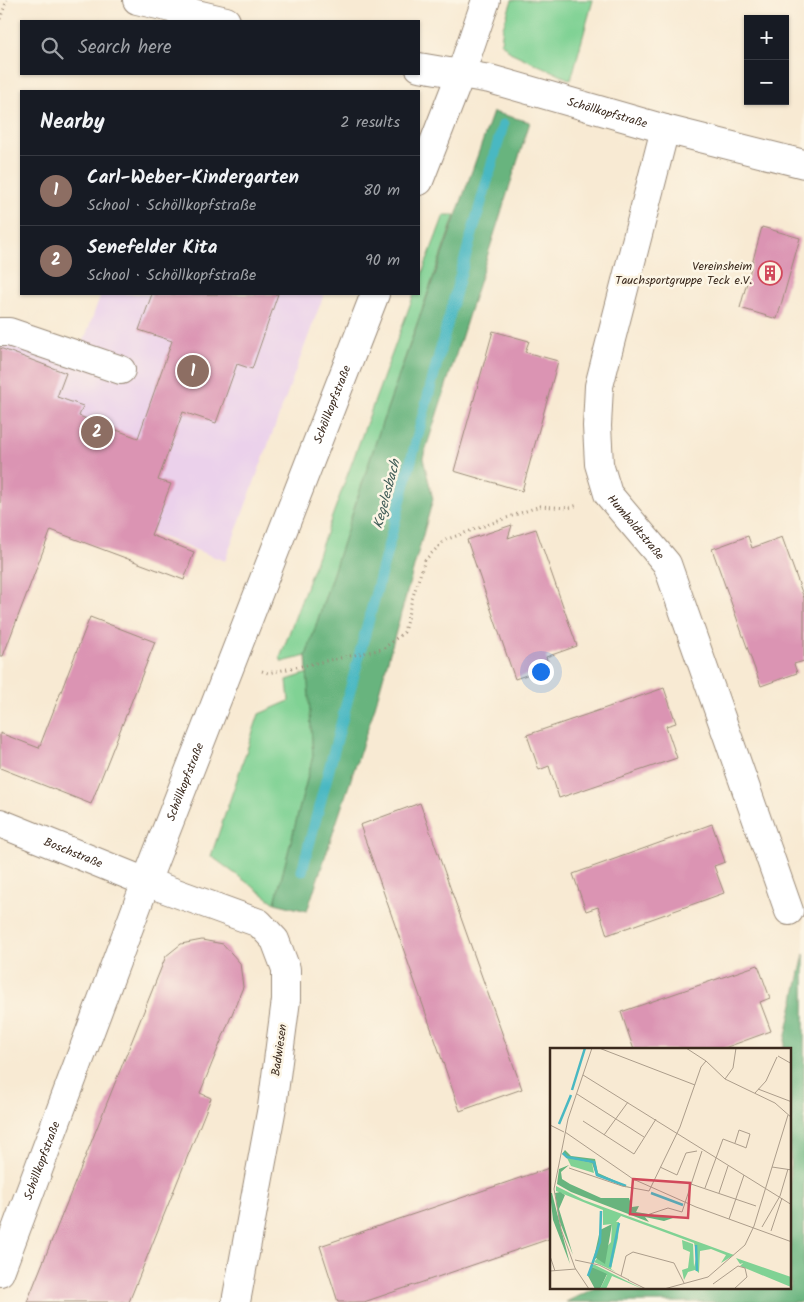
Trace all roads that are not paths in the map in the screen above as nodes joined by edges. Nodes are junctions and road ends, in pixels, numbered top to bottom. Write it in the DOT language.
graph roads {
  1 [pos="137,0"];
  2 [pos="486,0"];
  3 [pos="222,20"];
  4 [pos="420,67"];
  5 [pos="461,73"];
  6 [pos="665,128"];
  7 [pos="804,164"];
  8 [pos="420,178"];
  9 [pos="375,295"];
  10 [pos="0,332"];
  11 [pos="121,370"];
  12 [pos="0,823"];
  13 [pos="146,882"];
  14 [pos="789,911"];
  15 [pos="0,1272"];
  16 [pos="236,1302"];
  1 -- 3 [label="street"];
  2 -- 5 [label="street"];
  4 -- 5 [label="street, Schöllkopfstraße"];
  5 -- 6 [label="street, Schöllkopfstraße"];
  5 -- 8 [label="street"];
  6 -- 7 [label="street, Schöllkopfstraße"];
  6 -- 14 [label="street, Humboldtstraße"];
  9 -- 13 [label="street, Schöllkopfstraße"];
  10 -- 11 [label="street"];
  12 -- 13 [label="street, Boschstraße"];
  13 -- 15 [label="street, Schöllkopfstraße"];
  13 -- 16 [label="street, Badwiesen"];
}
